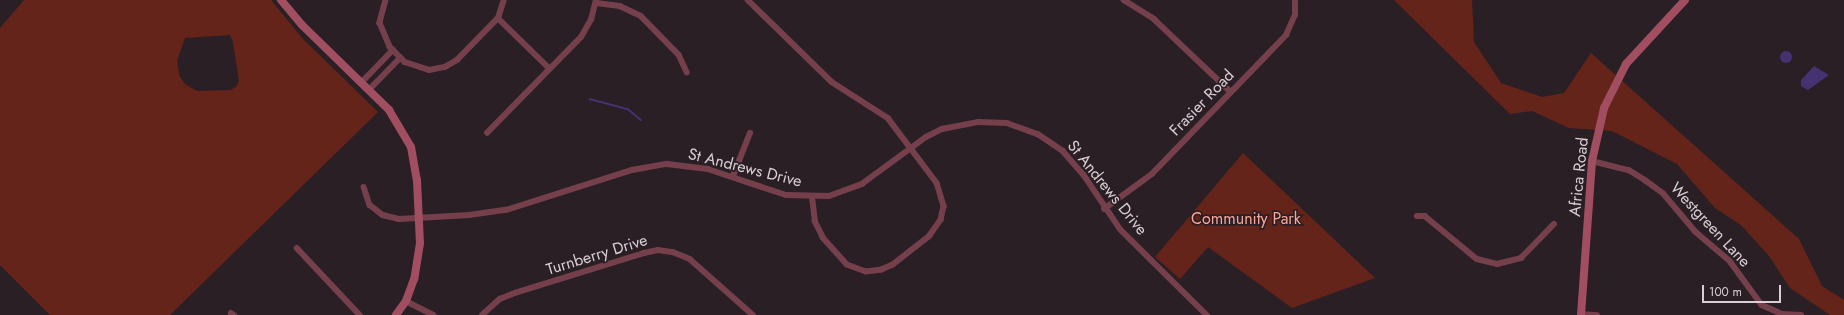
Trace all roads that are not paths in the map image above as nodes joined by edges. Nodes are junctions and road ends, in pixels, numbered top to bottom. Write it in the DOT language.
graph roads {
  1 [pos="281,0"];
  2 [pos="386,0"];
  3 [pos="504,0"];
  4 [pos="748,0"];
  5 [pos="1124,0"];
  6 [pos="1295,0"];
  7 [pos="1685,0"];
  8 [pos="596,1"];
  9 [pos="498,18"];
  10 [pos="393,50"];
  11 [pos="400,58"];
  12 [pos="549,68"];
  13 [pos="687,72"];
  14 [pos="361,83"];
  15 [pos="369,90"];
  16 [pos="1231,92"];
  17 [pos="750,132"];
  18 [pos="487,133"];
  19 [pos="911,148"];
  20 [pos="1592,161"];
  21 [pos="733,176"];
  22 [pos="364,187"];
  23 [pos="812,197"];
  24 [pos="1104,209"];
  25 [pos="1417,216"];
  26 [pos="420,219"];
  27 [pos="1554,224"];
  28 [pos="297,248"];
  29 [pos="406,301"];
  30 [pos="1581,314"];
  31 [pos="360,315"];
  32 [pos="396,315"];
  33 [pos="434,315"];
  34 [pos="482,315"];
  35 [pos="753,315"];
  36 [pos="1207,315"];
  37 [pos="1597,315"];
  38 [pos="1801,315"];
  1 -- 14 [label="street"];
  2 -- 10 [label="street"];
  3 -- 9 [label="street"];
  4 -- 19 [label="street"];
  5 -- 16 [label="street"];
  6 -- 16 [label="street, Frasier Road"];
  7 -- 20 [label="street, Africa Road"];
  8 -- 12 [label="street"];
  8 -- 13 [label="street"];
  9 -- 11 [label="street"];
  9 -- 12 [label="street"];
  10 -- 11 [label="street"];
  10 -- 14 [label="street"];
  11 -- 15 [label="street"];
  12 -- 18 [label="street"];
  14 -- 15 [label="street"];
  15 -- 26 [label="street"];
  16 -- 24 [label="street, Frasier Road"];
  17 -- 21 [label="street"];
  19 -- 23 [label="street, St Andrews Drive"];
  19 -- 23 [label="street"];
  19 -- 24 [label="street, St Andrews Drive"];
  20 -- 30 [label="street, Africa Road"];
  20 -- 38 [label="street, Westgreen Lane"];
  21 -- 23 [label="street, St Andrews Drive"];
  21 -- 26 [label="street, St Andrews Drive"];
  22 -- 26 [label="street, St Andrews Drive"];
  24 -- 36 [label="street, St Andrews Drive"];
  25 -- 27 [label="street"];
  26 -- 29 [label="street"];
  28 -- 31 [label="street"];
  29 -- 32 [label="street"];
  29 -- 33 [label="street"];
  30 -- 37 [label="street"];
  34 -- 35 [label="street, Turnberry Drive"];
}
